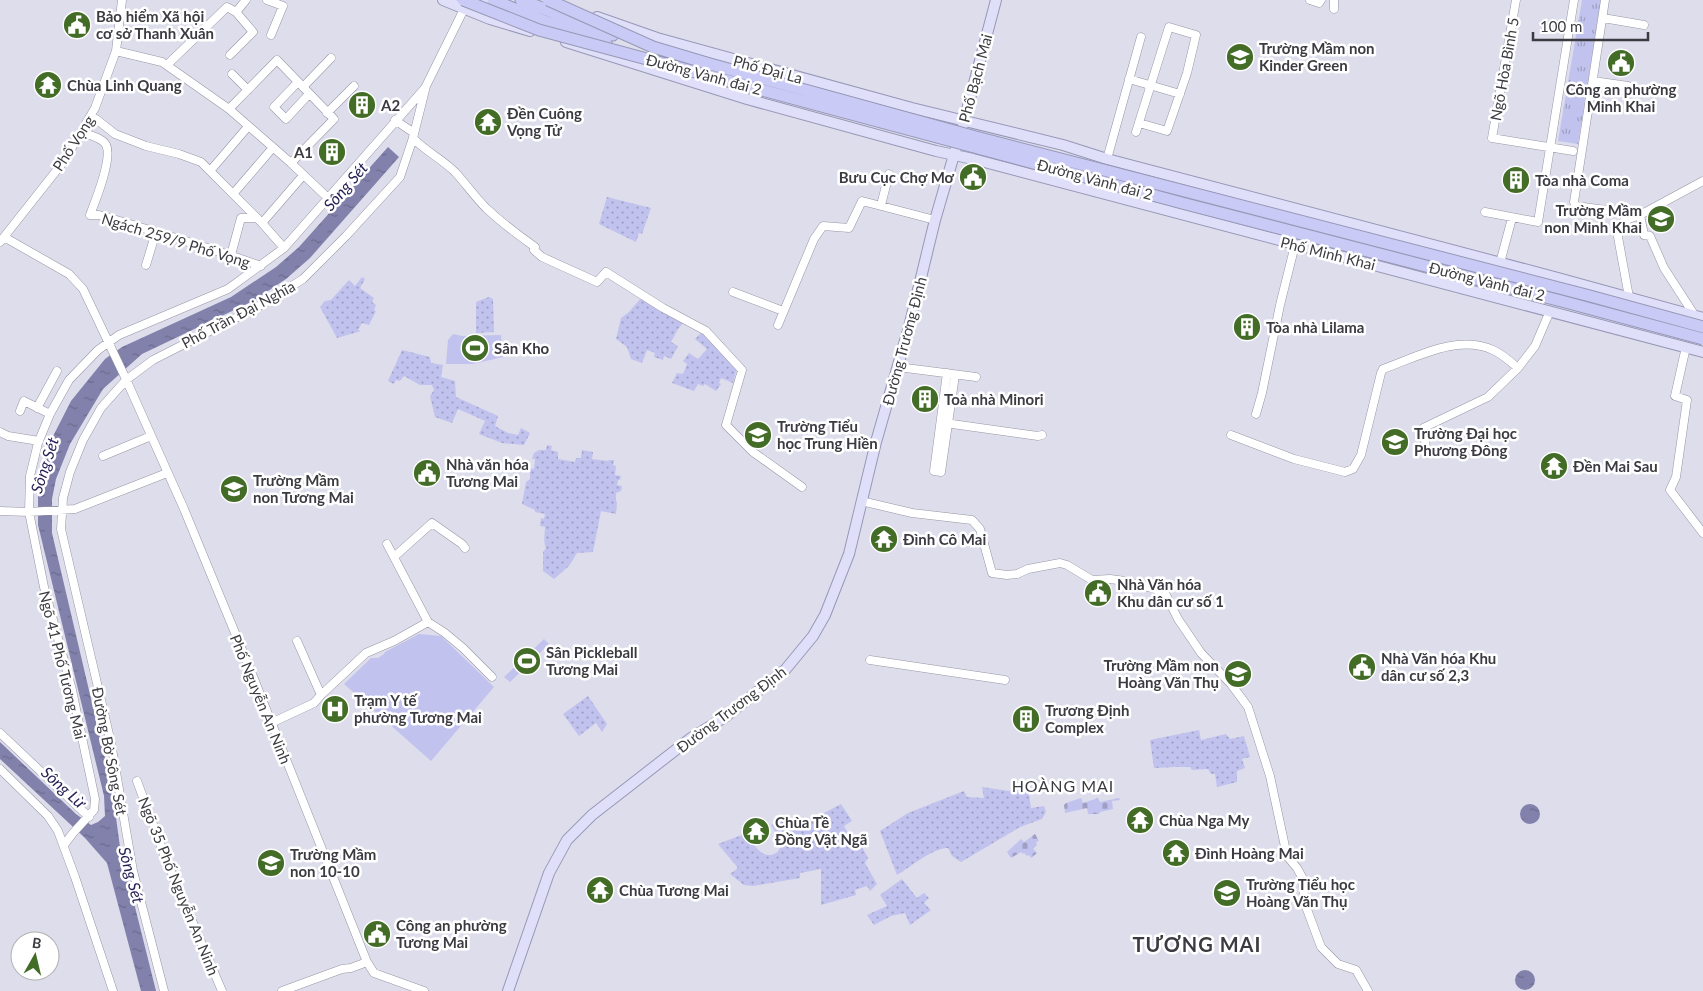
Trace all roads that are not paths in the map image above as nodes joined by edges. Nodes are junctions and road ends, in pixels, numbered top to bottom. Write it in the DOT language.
graph roads {
  1 [pos="122,0"];
  2 [pos="246,0"];
  3 [pos="267,0"];
  4 [pos="443,0"];
  5 [pos="483,0"];
  6 [pos="493,0"];
  7 [pos="521,0"];
  8 [pos="547,0"];
  9 [pos="559,0"];
  10 [pos="996,0"];
  11 [pos="1310,0"];
  12 [pos="1320,0"];
  13 [pos="1334,0"];
  14 [pos="1516,0"];
  15 [pos="1574,0"];
  16 [pos="1605,0"];
  17 [pos="465,3"];
  18 [pos="575,8"];
  19 [pos="1334,9"];
  20 [pos="236,12"];
  21 [pos="1603,18"];
  22 [pos="1644,25"];
  23 [pos="271,35"];
  24 [pos="1141,37"];
  25 [pos="573,44"];
  26 [pos="653,47"];
  27 [pos="116,52"];
  28 [pos="230,55"];
  29 [pos="332,58"];
  30 [pos="649,60"];
  31 [pos="167,65"];
  32 [pos="232,74"];
  33 [pos="1129,79"];
  34 [pos="1593,81"];
  35 [pos="300,85"];
  36 [pos="1150,85"];
  37 [pos="354,86"];
  38 [pos="426,86"];
  39 [pos="1628,86"];
  40 [pos="248,90"];
  41 [pos="309,94"];
  42 [pos="1180,94"];
  43 [pos="872,97"];
  44 [pos="228,109"];
  45 [pos="327,113"];
  46 [pos="90,117"];
  47 [pos="395,120"];
  48 [pos="964,120"];
  49 [pos="1139,123"];
  50 [pos="246,129"];
  51 [pos="864,131"];
  52 [pos="82,132"];
  53 [pos="1136,132"];
  54 [pos="414,135"];
  55 [pos="1551,147"];
  56 [pos="270,151"];
  57 [pos="1573,151"];
  58 [pos="954,155"];
  59 [pos="1107,159"];
  60 [pos="291,163"];
  61 [pos="210,171"];
  62 [pos="889,174"];
  63 [pos="300,179"];
  64 [pos="1703,181"];
  65 [pos="233,194"];
  66 [pos="329,199"];
  67 [pos="881,205"];
  68 [pos="1485,212"];
  69 [pos="1640,215"];
  70 [pos="1512,218"];
  71 [pos="260,220"];
  72 [pos="935,220"];
  73 [pos="1626,220"];
  74 [pos="156,232"];
  75 [pos="2,239"];
  76 [pos="1409,239"];
  77 [pos="1295,245"];
  78 [pos="284,248"];
  79 [pos="1466,254"];
  80 [pos="231,255"];
  81 [pos="1500,263"];
  82 [pos="146,265"];
  83 [pos="261,266"];
  84 [pos="1401,272"];
  85 [pos="1458,287"];
  86 [pos="733,292"];
  87 [pos="1629,298"];
  88 [pos="783,311"];
  89 [pos="1550,311"];
  90 [pos="1699,317"];
  91 [pos="778,325"];
  92 [pos="1703,328"];
  93 [pos="1703,340"];
  94 [pos="109,346"];
  95 [pos="1686,347"];
  96 [pos="1703,352"];
  97 [pos="898,367"];
  98 [pos="1518,368"];
  99 [pos="57,372"];
  100 [pos="951,374"];
  101 [pos="976,377"];
  102 [pos="126,379"];
  103 [pos="37,408"];
  104 [pos="20,411"];
  105 [pos="50,414"];
  106 [pos="1256,414"];
  107 [pos="944,423"];
  108 [pos="0,432"];
  109 [pos="1042,435"];
  110 [pos="1231,435"];
  111 [pos="151,436"];
  112 [pos="39,441"];
  113 [pos="1427,454"];
  114 [pos="103,456"];
  115 [pos="168,473"];
  116 [pos="802,487"];
  117 [pos="861,502"];
  118 [pos="58,510"];
  119 [pos="0,511"];
  120 [pos="31,511"];
  121 [pos="1703,534"];
  122 [pos="387,544"];
  123 [pos="465,548"];
  124 [pos="394,557"];
  125 [pos="428,622"];
  126 [pos="297,641"];
  127 [pos="870,660"];
  128 [pos="492,677"];
  129 [pos="1004,680"];
  130 [pos="321,695"];
  131 [pos="271,724"];
  132 [pos="0,733"];
  133 [pos="0,770"];
  134 [pos="137,781"];
  135 [pos="88,817"];
  136 [pos="64,846"];
  137 [pos="366,962"];
  138 [pos="113,991"];
  139 [pos="164,991"];
  140 [pos="222,991"];
  141 [pos="282,991"];
  142 [pos="424,991"];
  143 [pos="508,991"];
  144 [pos="1368,991"];
  1 -- 27 [label="street, Phố Vọng"];
  2 -- 20 [label="street"];
  3 -- 23 [label="street"];
  4 -- 17 [label="main road"];
  5 -- 25 [label="main road"];
  6 -- 30 [label="highway, Đường Vành đai 2, bridge"];
  7 -- 26 [label="highway, Đường Vành đai 2, bridge"];
  8 -- 18 [label="main road, Phố Đại La"];
  8 -- 26 [label="highway, bridge"];
  9 -- 18 [label="main road, Phố Đại La"];
  10 -- 48 [label="main road, Phố Bạch Mai"];
  11 -- 12 [label="street"];
  13 -- 19 [label="street"];
  14 -- 55 [label="street, Ngõ Hòa Bình 5"];
  15 -- 55 [label="street"];
  16 -- 21 [label="street"];
  17 -- 25 [label="main road"];
  17 -- 30 [label="highway, bridge"];
  17 -- 38 [label="street, Phố Trần Đại Nghĩa"];
  18 -- 43 [label="main road, Phố Đại La"];
  20 -- 28 [label="street"];
  20 -- 31 [label="street"];
  21 -- 22 [label="street"];
  21 -- 34 [label="street"];
  24 -- 33 [label="street"];
  25 -- 51 [label="main road"];
  26 -- 92 [label="highway, Đường Vành đai 2, bridge"];
  27 -- 31 [label="street"];
  27 -- 46 [label="street, Phố Vọng"];
  29 -- 35 [label="street"];
  30 -- 93 [label="highway, Đường Vành đai 2, bridge"];
  31 -- 44 [label="street"];
  32 -- 40 [label="street"];
  33 -- 36 [label="street"];
  33 -- 59 [label="street"];
  34 -- 39 [label="street"];
  34 -- 73 [label="street"];
  35 -- 40 [label="street"];
  35 -- 41 [label="street"];
  35 -- 41 [label="street"];
  36 -- 42 [label="street"];
  36 -- 42 [label="street"];
  36 -- 49 [label="street"];
  37 -- 45 [label="street"];
  38 -- 47 [label="street, Phố Trần Đại Nghĩa"];
  38 -- 54 [label="street, Phố Trần Đại Nghĩa"];
  40 -- 44 [label="street"];
  41 -- 45 [label="street"];
  42 -- 49 [label="street"];
  43 -- 48 [label="main road, Phố Đại La"];
  43 -- 51 [label="main road"];
  44 -- 60 [label="street"];
  45 -- 60 [label="street"];
  46 -- 52 [label="street, Phố Vọng"];
  46 -- 61 [label="street"];
  47 -- 54 [label="street"];
  47 -- 66 [label="street, Phố Trần Đại Nghĩa"];
  48 -- 58 [label="main road, Phố Bạch Mai"];
  48 -- 59 [label="main road"];
  49 -- 53 [label="street"];
  50 -- 61 [label="street"];
  51 -- 58 [label="main road"];
  52 -- 74 [label="street, Ngách 259/9 Phố Vọng"];
  52 -- 75 [label="street, Phố Vọng"];
  54 -- 102 [label="street, Phố Trần Đại Nghĩa"];
  54 -- 116 [label="street"];
  55 -- 57 [label="street, Ngõ Hòa Bình 5"];
  55 -- 70 [label="street"];
  56 -- 65 [label="street"];
  58 -- 72 [label="main road, Đường Trương Định"];
  58 -- 77 [label="main road, Phố Minh Khai"];
  59 -- 76 [label="main road"];
  60 -- 66 [label="street"];
  61 -- 65 [label="street"];
  62 -- 67 [label="street"];
  63 -- 71 [label="street"];
  64 -- 69 [label="street"];
  65 -- 71 [label="street"];
  66 -- 78 [label="street, Phố Trần Đại Nghĩa"];
  67 -- 72 [label="street"];
  67 -- 88 [label="street"];
  68 -- 70 [label="street"];
  69 -- 73 [label="street"];
  69 -- 90 [label="street"];
  70 -- 81 [label="street"];
  71 -- 78 [label="street"];
  71 -- 80 [label="street"];
  72 -- 97 [label="main road, Đường Trương Định"];
  73 -- 87 [label="street"];
  74 -- 80 [label="street, Ngách 259/9 Phố Vọng"];
  74 -- 82 [label="street"];
  75 -- 94 [label="street"];
  76 -- 79 [label="main road"];
  76 -- 84 [label="main road"];
  77 -- 84 [label="main road, Phố Minh Khai"];
  77 -- 106 [label="street"];
  78 -- 83 [label="street, Phố Trần Đại Nghĩa"];
  79 -- 81 [label="main road"];
  79 -- 85 [label="main road"];
  80 -- 83 [label="street, Ngách 259/9 Phố Vọng"];
  81 -- 87 [label="main road"];
  83 -- 94 [label="street, Phố Trần Đại Nghĩa"];
  84 -- 85 [label="main road, Phố Minh Khai"];
  85 -- 89 [label="main road, Phố Minh Khai"];
  86 -- 88 [label="street"];
  87 -- 90 [label="main road"];
  88 -- 91 [label="street"];
  89 -- 95 [label="main road, Phố Minh Khai"];
  89 -- 98 [label="street"];
  94 -- 102 [label="street, Phố Nguyễn An Ninh"];
  94 -- 105 [label="street, Phố Trần Đại Nghĩa"];
  95 -- 96 [label="main road, Phố Minh Khai"];
  95 -- 121 [label="street"];
  97 -- 100 [label="street"];
  97 -- 117 [label="main road, Đường Trương Định"];
  98 -- 110 [label="street"];
  98 -- 113 [label="street"];
  99 -- 103 [label="street"];
  100 -- 101 [label="street"];
  100 -- 107 [label="street"];
  102 -- 111 [label="street, Phố Nguyễn An Ninh"];
  102 -- 118 [label="street, Phố Trần Đại Nghĩa"];
  103 -- 104 [label="street"];
  103 -- 105 [label="street"];
  105 -- 112 [label="street, Phố Trần Đại Nghĩa"];
  107 -- 107 [label="street"];
  107 -- 109 [label="street"];
  108 -- 112 [label="street"];
  111 -- 114 [label="street"];
  111 -- 115 [label="street, Phố Nguyễn An Ninh"];
  112 -- 120 [label="street, Phố Trần Đại Nghĩa"];
  115 -- 118 [label="street"];
  115 -- 131 [label="street, Phố Nguyễn An Ninh"];
  117 -- 143 [label="main road, Đường Trương Định"];
  117 -- 144 [label="street"];
  118 -- 120 [label="street"];
  118 -- 139 [label="street, Đường Bờ Sông Sét"];
  119 -- 120 [label="street"];
  120 -- 135 [label="street, Ngõ 41 Phố Tương Mai"];
  122 -- 124 [label="street"];
  123 -- 124 [label="street"];
  124 -- 125 [label="street"];
  125 -- 128 [label="street"];
  125 -- 130 [label="street"];
  126 -- 130 [label="street"];
  127 -- 129 [label="street"];
  130 -- 131 [label="street"];
  131 -- 137 [label="street, Phố Nguyễn An Ninh"];
  132 -- 135 [label="street"];
  133 -- 136 [label="street"];
  134 -- 140 [label="street, Ngõ 35 Phố Nguyễn An Ninh"];
  135 -- 136 [label="street"];
  136 -- 138 [label="street"];
  137 -- 141 [label="street"];
  137 -- 142 [label="street, Phố Nguyễn An Ninh"];
}
